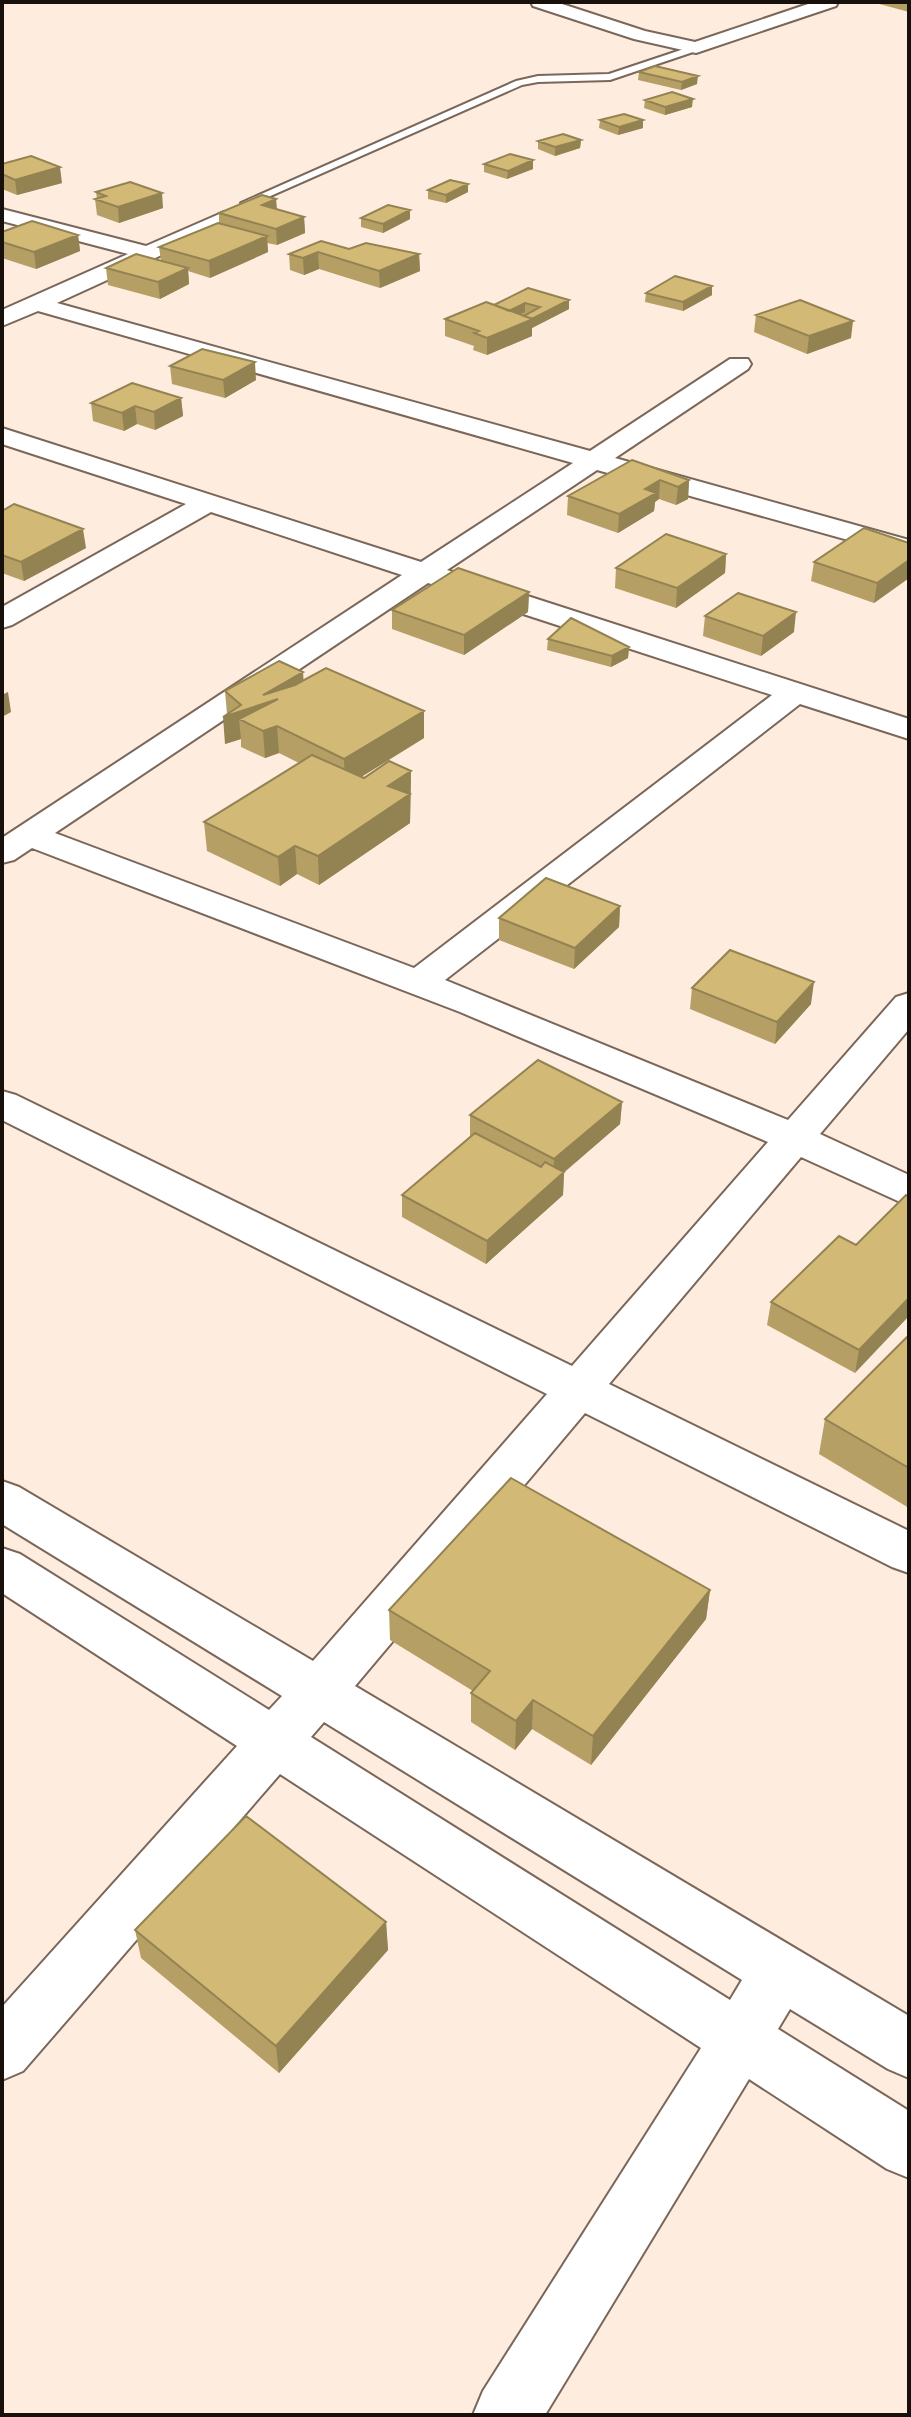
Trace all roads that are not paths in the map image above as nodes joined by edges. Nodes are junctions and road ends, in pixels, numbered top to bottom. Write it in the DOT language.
graph roads {
  1 [pos="539,2"];
  2 [pos="830,2"];
  3 [pos="696,48"];
  4 [pos="238,210"];
  5 [pos="2,215"];
  6 [pos="148,253"];
  7 [pos="37,304"];
  8 [pos="2,319"];
  9 [pos="739,364"];
  10 [pos="2,436"];
  11 [pos="596,459"];
  12 [pos="208,503"];
  13 [pos="909,549"];
  14 [pos="425,573"];
  15 [pos="2,619"];
  16 [pos="796,692"];
  17 [pos="909,729"];
  18 [pos="16,845"];
  19 [pos="418,983"];
  20 [pos="909,1005"];
  21 [pos="2,1104"];
  22 [pos="795,1136"];
  23 [pos="909,1192"];
  24 [pos="580,1388"];
  25 [pos="2,1500"];
  26 [pos="909,1553"];
  27 [pos="2,1568"];
  28 [pos="319,1691"];
  29 [pos="272,1742"];
  30 [pos="780,1970"];
  31 [pos="740,2039"];
  32 [pos="909,2049"];
  33 [pos="2,2051"];
  34 [pos="909,2147"];
  35 [pos="507,2415"];
  1 -- 3 [label="street"];
  2 -- 3 [label="street"];
  3 -- 4 [label="lane"];
  4 -- 6 [label="street"];
  5 -- 6 [label="street"];
  6 -- 7 [label="street"];
  7 -- 8 [label="street"];
  7 -- 11 [label="street"];
  9 -- 11 [label="street"];
  10 -- 12 [label="street"];
  11 -- 13 [label="street"];
  11 -- 14 [label="street"];
  12 -- 14 [label="street"];
  12 -- 15 [label="street"];
  14 -- 16 [label="street"];
  14 -- 18 [label="street"];
  16 -- 17 [label="street"];
  16 -- 19 [label="street"];
  18 -- 19 [label="street"];
  19 -- 22 [label="street"];
  20 -- 22 [label="street"];
  21 -- 24 [label="street"];
  22 -- 23 [label="street"];
  22 -- 24 [label="street"];
  24 -- 26 [label="street"];
  24 -- 28 [label="street"];
  25 -- 28 [label="street"];
  27 -- 29 [label="street"];
  28 -- 29 [label="street"];
  28 -- 30 [label="street"];
  29 -- 31 [label="street"];
  29 -- 33 [label="street"];
  30 -- 31 [label="street"];
  30 -- 32 [label="street"];
  31 -- 34 [label="street"];
  31 -- 35 [label="street"];
}
